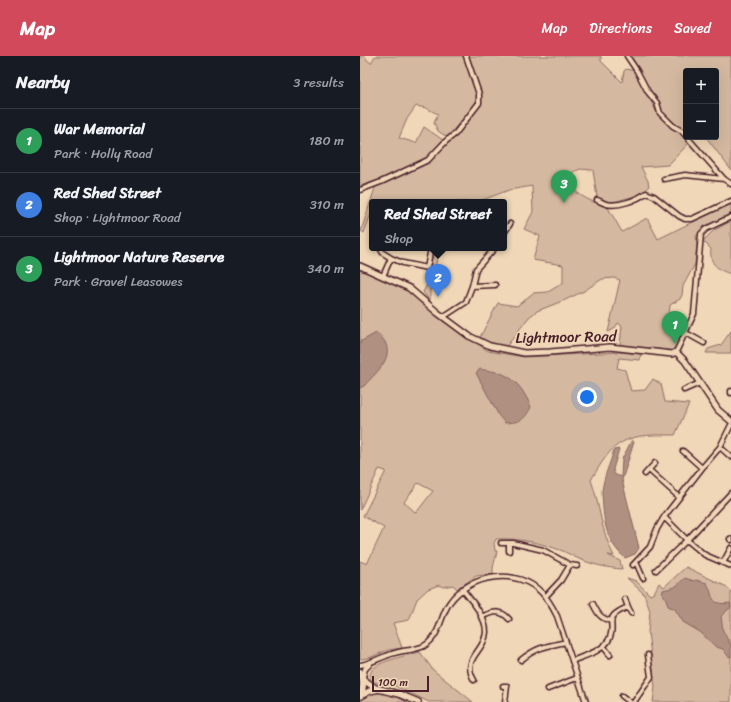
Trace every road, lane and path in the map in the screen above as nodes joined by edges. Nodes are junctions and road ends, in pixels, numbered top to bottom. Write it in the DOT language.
graph roads {
  1 [pos="466,56"];
  2 [pos="627,56"];
  3 [pos="683,132"];
  4 [pos="690,140"];
  5 [pos="664,179"];
  6 [pos="724,179"];
  7 [pos="731,184"];
  8 [pos="360,190"];
  9 [pos="597,200"];
  10 [pos="731,201"];
  11 [pos="731,217"];
  12 [pos="510,224"];
  13 [pos="507,228"];
  14 [pos="382,251"];
  15 [pos="430,251"];
  16 [pos="492,251"];
  17 [pos="391,258"];
  18 [pos="360,266"];
  19 [pos="383,276"];
  20 [pos="495,285"];
  21 [pos="472,286"];
  22 [pos="443,317"];
  23 [pos="686,333"];
  24 [pos="704,343"];
  25 [pos="676,352"];
  26 [pos="700,384"];
  27 [pos="684,390"];
  28 [pos="731,421"];
  29 [pos="731,425"];
  30 [pos="720,447"];
  31 [pos="692,450"];
  32 [pos="683,451"];
  33 [pos="688,455"];
  34 [pos="731,457"];
  35 [pos="655,463"];
  36 [pos="702,468"];
  37 [pos="649,470"];
  38 [pos="645,474"];
  39 [pos="731,493"];
  40 [pos="679,497"];
  41 [pos="664,517"];
  42 [pos="687,540"];
  43 [pos="501,543"];
  44 [pos="509,543"];
  45 [pos="731,548"];
  46 [pos="508,551"];
  47 [pos="724,563"];
  48 [pos="570,565"];
  49 [pos="577,566"];
  50 [pos="731,566"];
  51 [pos="656,570"];
  52 [pos="643,578"];
  53 [pos="462,589"];
  54 [pos="545,597"];
  55 [pos="625,599"];
  56 [pos="596,606"];
  57 [pos="628,607"];
  58 [pos="630,613"];
  59 [pos="481,616"];
  60 [pos="509,619"];
  61 [pos="611,621"];
  62 [pos="566,642"];
  63 [pos="603,646"];
  64 [pos="610,655"];
  65 [pos="648,655"];
  66 [pos="521,660"];
  67 [pos="572,660"];
  68 [pos="373,661"];
  69 [pos="360,665"];
  70 [pos="362,676"];
  71 [pos="577,678"];
  72 [pos="474,680"];
  73 [pos="512,683"];
  74 [pos="378,689"];
  75 [pos="548,689"];
  76 [pos="360,696"];
  77 [pos="622,696"];
  78 [pos="418,702"];
  79 [pos="505,702"];
  80 [pos="586,702"];
  81 [pos="630,702"];
  82 [pos="634,702"];
  1 -- 8 [label="street"];
  2 -- 3 [label="street"];
  4 -- 6 [label="street"];
  5 -- 6 [label="street"];
  6 -- 7 [label="street"];
  9 -- 10 [label="street"];
  11 -- 23 [label="street"];
  12 -- 13 [label="street"];
  14 -- 17 [label="street"];
  15 -- 17 [label="street"];
  16 -- 21 [label="street"];
  17 -- 19 [label="street"];
  18 -- 19 [label="street, Lightmoor Road"];
  19 -- 22 [label="street, Lightmoor Road"];
  20 -- 21 [label="street"];
  21 -- 22 [label="street"];
  22 -- 25 [label="street, Lightmoor Road"];
  23 -- 24 [label="street"];
  23 -- 25 [label="street"];
  25 -- 26 [label="street"];
  26 -- 27 [label="street"];
  26 -- 28 [label="street"];
  29 -- 30 [label="street"];
  30 -- 34 [label="street"];
  30 -- 36 [label="street"];
  31 -- 33 [label="street"];
  32 -- 33 [label="street"];
  33 -- 36 [label="street"];
  35 -- 37 [label="street"];
  36 -- 40 [label="street"];
  37 -- 38 [label="street"];
  37 -- 40 [label="street"];
  39 -- 42 [label="street"];
  40 -- 41 [label="street"];
  41 -- 42 [label="street"];
  41 -- 52 [label="street"];
  42 -- 47 [label="street"];
  42 -- 51 [label="street"];
  43 -- 44 [label="street"];
  44 -- 46 [label="street"];
  44 -- 48 [label="street"];
  45 -- 47 [label="street"];
  47 -- 50 [label="street"];
  48 -- 49 [label="street"];
  48 -- 54 [label="street"];
  53 -- 54 [label="street"];
  53 -- 59 [label="street"];
  53 -- 68 [label="street"];
  54 -- 62 [label="street"];
  55 -- 57 [label="street"];
  56 -- 61 [label="street"];
  57 -- 58 [label="street"];
  57 -- 61 [label="street"];
  59 -- 60 [label="street"];
  59 -- 72 [label="street"];
  61 -- 63 [label="street"];
  62 -- 66 [label="street"];
  62 -- 67 [label="street"];
  63 -- 64 [label="street"];
  63 -- 67 [label="street"];
  65 -- 82 [label="street"];
  67 -- 71 [label="street"];
  68 -- 69 [label="street"];
  68 -- 70 [label="street"];
  70 -- 74 [label="main road"];
  70 -- 76 [label="main road"];
  71 -- 75 [label="street"];
  71 -- 80 [label="street"];
  73 -- 79 [label="street"];
  74 -- 76 [label="main road"];
  74 -- 78 [label="main road"];
  77 -- 81 [label="street"];
}
